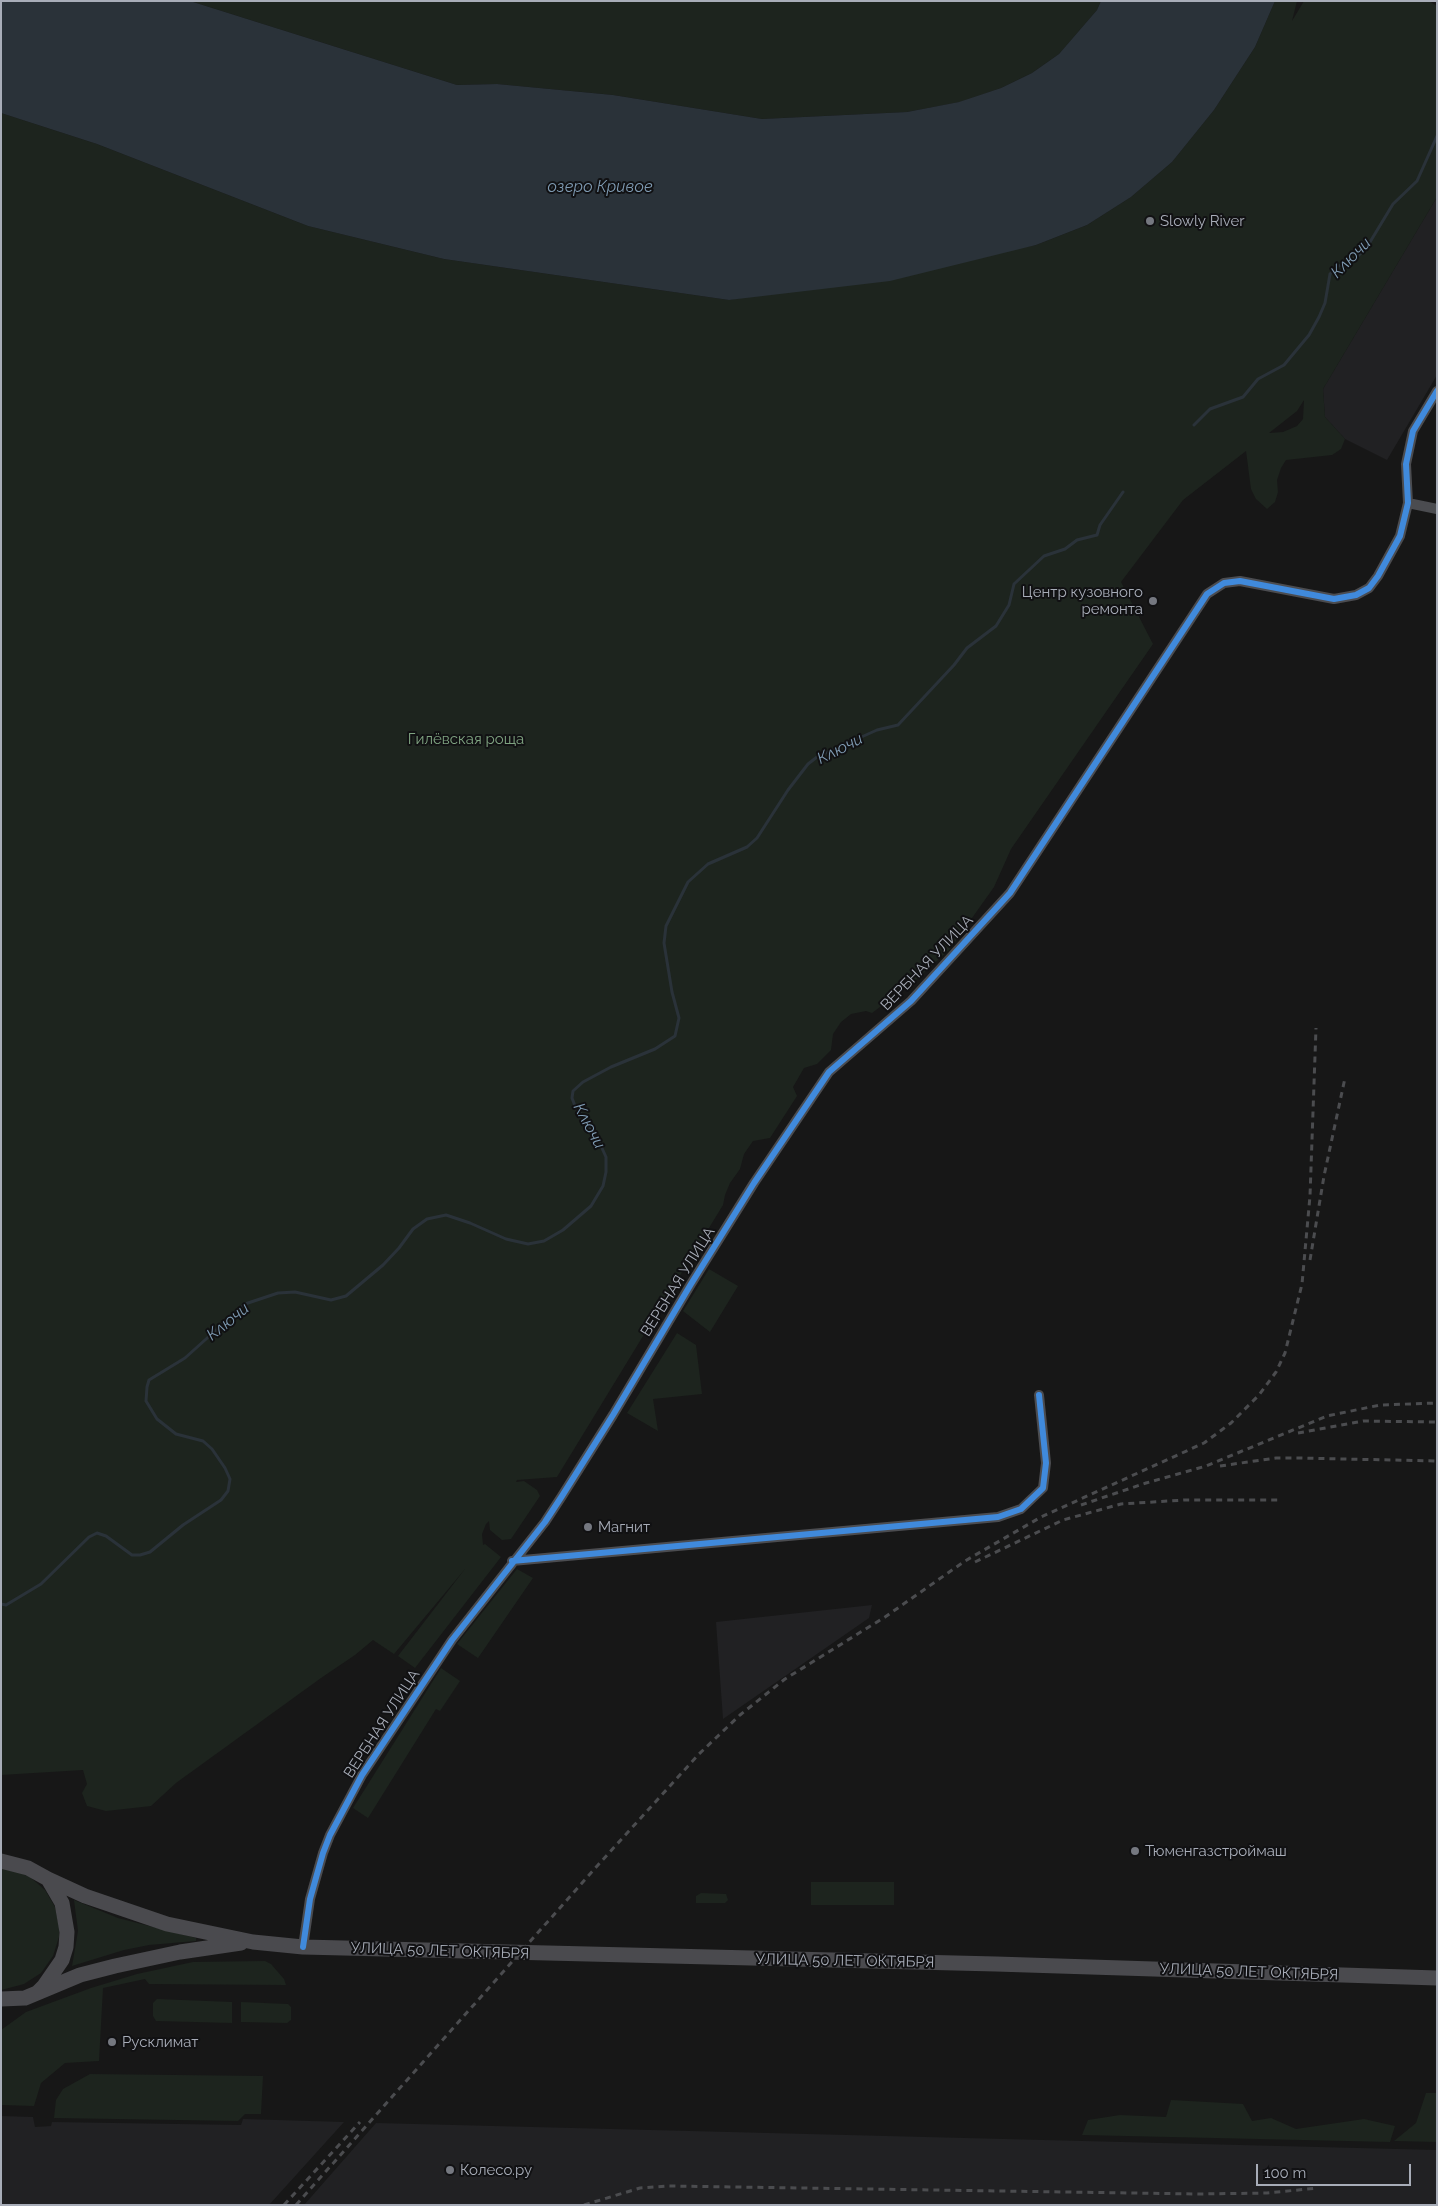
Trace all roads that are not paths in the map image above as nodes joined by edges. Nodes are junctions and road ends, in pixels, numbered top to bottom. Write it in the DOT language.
graph roads {
  1 [pos="1437,391"];
  2 [pos="1408,503"];
  3 [pos="1437,509"];
  4 [pos="1039,1395"];
  5 [pos="512,1561"];
  6 [pos="2,1861"];
  7 [pos="48,1879"];
  8 [pos="253,1942"];
  9 [pos="303,1947"];
  10 [pos="1437,1978"];
  11 [pos="31,1996"];
  12 [pos="1,1999"];
  13 [pos="1,2012"];
  1 -- 2 [label="street, ВЕРБНАЯ УЛИЦА"];
  2 -- 3 [label="street"];
  2 -- 5 [label="street, ВЕРБНАЯ УЛИЦА"];
  4 -- 5 [label="street"];
  5 -- 9 [label="street, ВЕРБНАЯ УЛИЦА"];
  6 -- 7 [label="main road"];
  7 -- 8 [label="main road"];
  7 -- 11 [label="main road"];
  8 -- 9 [label="main road, УЛИЦА 50 ЛЕТ ОКТЯБРЯ"];
  8 -- 11 [label="main road"];
  9 -- 10 [label="main road, УЛИЦА 50 ЛЕТ ОКТЯБРЯ"];
  11 -- 12 [label="main road"];
  11 -- 13 [label="main road"];
}
